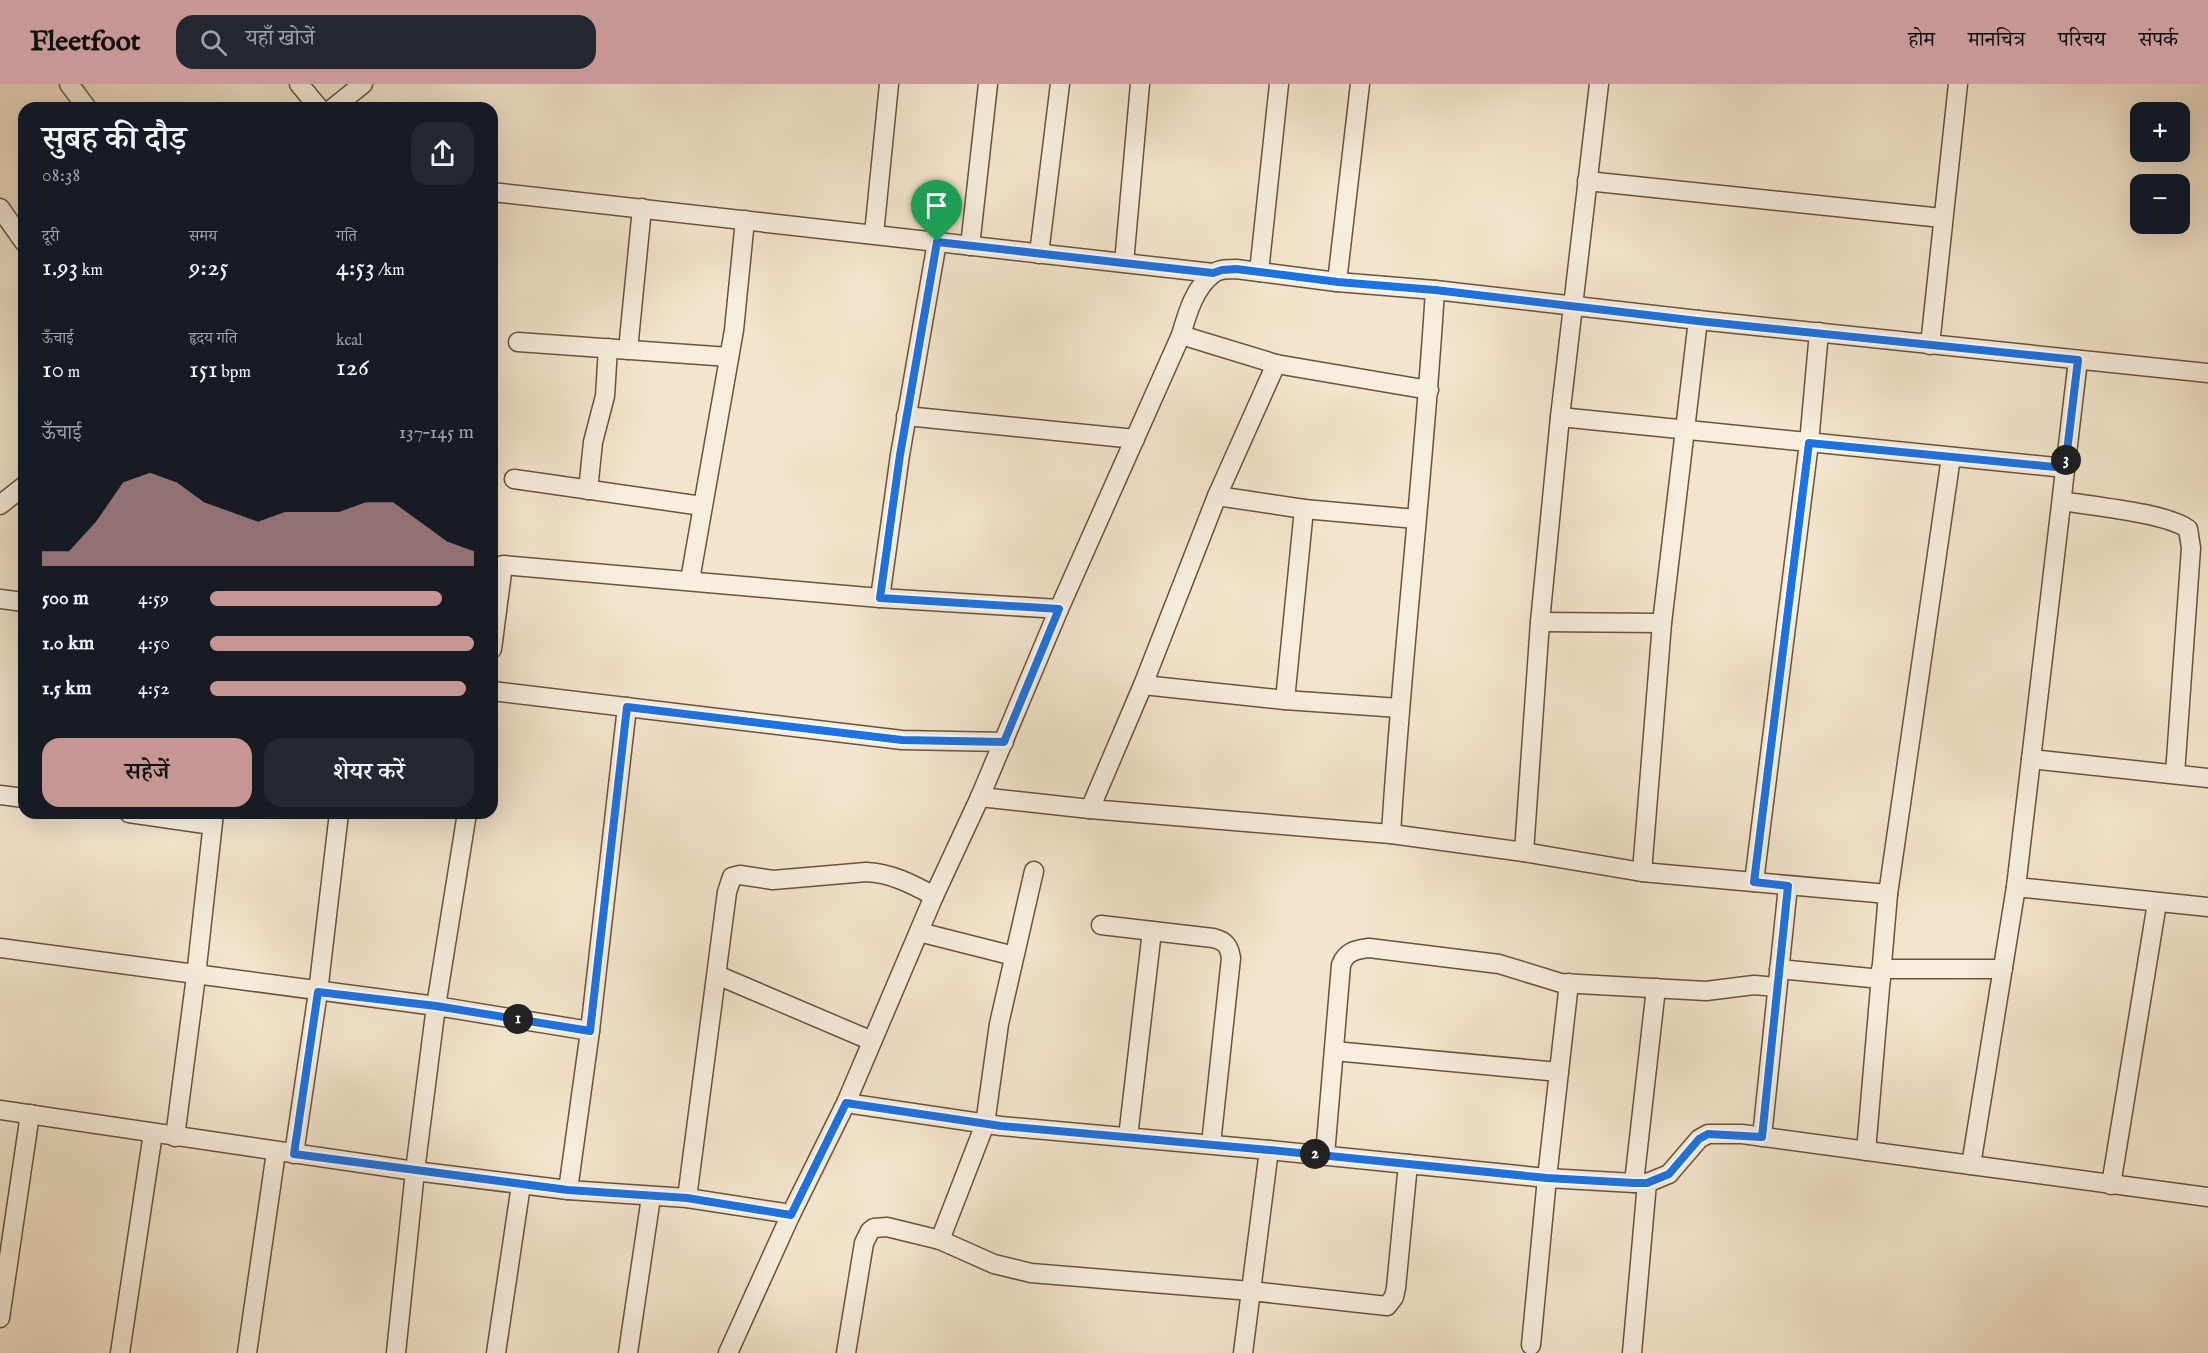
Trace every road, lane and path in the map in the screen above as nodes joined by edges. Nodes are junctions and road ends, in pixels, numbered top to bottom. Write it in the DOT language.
graph roads {
  1 [pos="69,84"];
  2 [pos="299,84"];
  3 [pos="363,84"];
  4 [pos="889,84"];
  5 [pos="988,84"];
  6 [pos="1060,84"];
  7 [pos="1140,84"];
  8 [pos="1279,84"];
  9 [pos="1360,84"];
  10 [pos="1599,84"];
  11 [pos="1958,84"];
  12 [pos="82,102"];
  13 [pos="314,102"];
  14 [pos="340,102"];
  15 [pos="1587,181"];
  16 [pos="498,193"];
  17 [pos="0,208"];
  18 [pos="642,208"];
  19 [pos="1942,218"];
  20 [pos="746,220"];
  21 [pos="18,234"];
  22 [pos="874,234"];
  23 [pos="937,242"];
  24 [pos="970,246"];
  25 [pos="1039,254"];
  26 [pos="1124,263"];
  27 [pos="1259,272"];
  28 [pos="1213,273"];
  29 [pos="1338,282"];
  30 [pos="1435,290"];
  31 [pos="1574,307"];
  32 [pos="1698,321"];
  33 [pos="1820,333"];
  34 [pos="1181,335"];
  35 [pos="518,342"];
  36 [pos="1929,345"];
  37 [pos="608,348"];
  38 [pos="628,350"];
  39 [pos="729,357"];
  40 [pos="2078,360"];
  41 [pos="1276,364"];
  42 [pos="2208,373"];
  43 [pos="1429,390"];
  44 [pos="906,416"];
  45 [pos="1560,417"];
  46 [pos="1685,429"];
  47 [pos="1135,439"];
  48 [pos="1809,443"];
  49 [pos="1951,457"];
  50 [pos="2065,468"];
  51 [pos="514,479"];
  52 [pos="588,490"];
  53 [pos="18,491"];
  54 [pos="1217,496"];
  55 [pos="2062,501"];
  56 [pos="0,505"];
  57 [pos="702,506"];
  58 [pos="1304,509"];
  59 [pos="1416,519"];
  60 [pos="498,563"];
  61 [pos="690,580"];
  62 [pos="880,598"];
  63 [pos="0,599"];
  64 [pos="18,601"];
  65 [pos="1059,609"];
  66 [pos="1540,622"];
  67 [pos="1662,623"];
  68 [pos="1143,685"];
  69 [pos="498,692"];
  70 [pos="1285,700"];
  71 [pos="627,707"];
  72 [pos="1399,708"];
  73 [pos="1004,742"];
  74 [pos="2031,759"];
  75 [pos="2175,774"];
  76 [pos="2208,778"];
  77 [pos="0,795"];
  78 [pos="18,797"];
  79 [pos="980,797"];
  80 [pos="1090,809"];
  81 [pos="213,819"];
  82 [pos="338,819"];
  83 [pos="466,819"];
  84 [pos="1391,834"];
  85 [pos="1524,852"];
  86 [pos="1034,871"];
  87 [pos="1642,872"];
  88 [pos="1754,882"];
  89 [pos="1788,886"];
  90 [pos="2016,886"];
  91 [pos="1888,894"];
  92 [pos="934,896"];
  93 [pos="2157,903"];
  94 [pos="2208,907"];
  95 [pos="1101,925"];
  96 [pos="1152,931"];
  97 [pos="919,932"];
  98 [pos="0,948"];
  99 [pos="1014,956"];
  100 [pos="2003,969"];
  101 [pos="1881,974"];
  102 [pos="717,975"];
  103 [pos="196,976"];
  104 [pos="1778,978"];
  105 [pos="1569,983"];
  106 [pos="1656,988"];
  107 [pos="318,992"];
  108 [pos="436,1006"];
  109 [pos="590,1031"];
  110 [pos="872,1041"];
  111 [pos="1334,1051"];
  112 [pos="1559,1072"];
  113 [pos="846,1103"];
  114 [pos="0,1110"];
  115 [pos="30,1114"];
  116 [pos="985,1124"];
  117 [pos="153,1133"];
  118 [pos="175,1137"];
  119 [pos="1128,1137"];
  120 [pos="1762,1137"];
  121 [pos="1211,1144"];
  122 [pos="1269,1150"];
  123 [pos="1866,1151"];
  124 [pos="285,1153"];
  125 [pos="1325,1155"];
  126 [pos="1408,1164"];
  127 [pos="1971,1165"];
  128 [pos="415,1171"];
  129 [pos="1547,1178"];
  130 [pos="1640,1183"];
  131 [pos="521,1185"];
  132 [pos="2111,1185"];
  133 [pos="568,1190"];
  134 [pos="651,1197"];
  135 [pos="2208,1197"];
  136 [pos="687,1198"];
  137 [pos="791,1215"];
  138 [pos="940,1240"];
  139 [pos="3,1279"];
  140 [pos="1251,1291"];
  141 [pos="0,1318"];
  142 [pos="1531,1345"];
  143 [pos="120,1353"];
  144 [pos="247,1353"];
  145 [pos="396,1353"];
  146 [pos="496,1353"];
  147 [pos="628,1353"];
  148 [pos="728,1353"];
  149 [pos="846,1353"];
  150 [pos="1244,1353"];
  151 [pos="1632,1353"];
  1 -- 12 [label="street"];
  2 -- 13 [label="street"];
  3 -- 14 [label="street"];
  4 -- 22 [label="street"];
  5 -- 24 [label="street"];
  6 -- 25 [label="street"];
  7 -- 26 [label="street"];
  8 -- 27 [label="street"];
  9 -- 29 [label="street"];
  10 -- 15 [label="street"];
  11 -- 19 [label="street"];
  15 -- 19 [label="street"];
  15 -- 31 [label="street"];
  16 -- 18 [label="street"];
  17 -- 21 [label="street"];
  18 -- 20 [label="street"];
  18 -- 38 [label="street"];
  19 -- 36 [label="street"];
  20 -- 22 [label="street"];
  20 -- 39 [label="street"];
  22 -- 23 [label="street"];
  23 -- 24 [label="street"];
  23 -- 44 [label="street"];
  24 -- 25 [label="street"];
  25 -- 26 [label="street"];
  26 -- 28 [label="street"];
  27 -- 28 [label="street"];
  27 -- 29 [label="street"];
  28 -- 34 [label="street"];
  29 -- 30 [label="street"];
  30 -- 31 [label="street"];
  30 -- 43 [label="street"];
  31 -- 32 [label="street"];
  31 -- 45 [label="street"];
  32 -- 33 [label="street"];
  32 -- 46 [label="street"];
  33 -- 36 [label="street"];
  33 -- 48 [label="street"];
  34 -- 41 [label="street"];
  34 -- 47 [label="street"];
  35 -- 37 [label="street"];
  36 -- 40 [label="street"];
  37 -- 38 [label="street"];
  37 -- 52 [label="street"];
  38 -- 39 [label="street"];
  39 -- 57 [label="street"];
  40 -- 42 [label="street"];
  40 -- 50 [label="street"];
  41 -- 43 [label="street"];
  41 -- 54 [label="street"];
  43 -- 59 [label="street"];
  44 -- 47 [label="street"];
  44 -- 62 [label="street"];
  45 -- 46 [label="street"];
  45 -- 66 [label="street"];
  46 -- 48 [label="street"];
  46 -- 67 [label="street"];
  47 -- 65 [label="street"];
  48 -- 49 [label="street"];
  48 -- 88 [label="street"];
  49 -- 50 [label="street"];
  49 -- 91 [label="street"];
  50 -- 55 [label="street"];
  51 -- 52 [label="street"];
  52 -- 57 [label="street"];
  53 -- 56 [label="street"];
  54 -- 58 [label="street"];
  54 -- 68 [label="street"];
  55 -- 74 [label="street"];
  55 -- 75 [label="street"];
  57 -- 61 [label="street"];
  58 -- 59 [label="street"];
  58 -- 70 [label="street"];
  59 -- 72 [label="street"];
  60 -- 61 [label="street"];
  61 -- 62 [label="street"];
  62 -- 65 [label="street"];
  63 -- 64 [label="street"];
  65 -- 73 [label="street"];
  66 -- 67 [label="street"];
  66 -- 85 [label="street"];
  67 -- 87 [label="street"];
  68 -- 70 [label="street"];
  68 -- 80 [label="street"];
  69 -- 71 [label="street"];
  70 -- 72 [label="street"];
  71 -- 73 [label="street"];
  71 -- 109 [label="street"];
  72 -- 84 [label="street"];
  73 -- 79 [label="street"];
  74 -- 75 [label="street"];
  74 -- 90 [label="street"];
  75 -- 76 [label="street"];
  77 -- 78 [label="street"];
  79 -- 80 [label="street"];
  79 -- 92 [label="street"];
  80 -- 84 [label="street"];
  81 -- 103 [label="street"];
  82 -- 107 [label="street"];
  83 -- 108 [label="street"];
  84 -- 85 [label="street"];
  85 -- 87 [label="street"];
  86 -- 99 [label="street"];
  87 -- 88 [label="street"];
  88 -- 89 [label="street"];
  89 -- 91 [label="street"];
  89 -- 104 [label="street"];
  90 -- 93 [label="street"];
  90 -- 100 [label="street"];
  91 -- 101 [label="street"];
  92 -- 97 [label="street"];
  92 -- 102 [label="street"];
  93 -- 94 [label="street"];
  93 -- 132 [label="street"];
  95 -- 96 [label="street"];
  96 -- 119 [label="street"];
  96 -- 121 [label="street"];
  97 -- 99 [label="street"];
  97 -- 110 [label="street"];
  98 -- 103 [label="street"];
  99 -- 116 [label="street"];
  100 -- 101 [label="street"];
  100 -- 127 [label="street"];
  101 -- 104 [label="street"];
  101 -- 123 [label="street"];
  102 -- 110 [label="street"];
  102 -- 136 [label="street"];
  103 -- 107 [label="street"];
  103 -- 118 [label="street"];
  104 -- 106 [label="street"];
  104 -- 120 [label="street"];
  105 -- 106 [label="street"];
  105 -- 111 [label="street"];
  105 -- 112 [label="street"];
  106 -- 130 [label="street"];
  107 -- 108 [label="street"];
  107 -- 124 [label="street"];
  108 -- 109 [label="street"];
  108 -- 128 [label="street"];
  109 -- 133 [label="street"];
  110 -- 113 [label="street"];
  111 -- 112 [label="street"];
  111 -- 125 [label="street"];
  112 -- 129 [label="street"];
  113 -- 116 [label="street"];
  113 -- 137 [label="street"];
  114 -- 115 [label="street"];
  115 -- 117 [label="street"];
  115 -- 139 [label="street"];
  116 -- 119 [label="street"];
  116 -- 138 [label="street"];
  117 -- 118 [label="street"];
  117 -- 143 [label="street"];
  118 -- 124 [label="street"];
  119 -- 121 [label="street"];
  120 -- 123 [label="street"];
  120 -- 130 [label="street"];
  121 -- 122 [label="street"];
  122 -- 125 [label="street"];
  122 -- 140 [label="street"];
  123 -- 127 [label="street"];
  124 -- 128 [label="street"];
  124 -- 144 [label="street"];
  125 -- 126 [label="street"];
  126 -- 129 [label="street"];
  126 -- 140 [label="street"];
  127 -- 132 [label="street"];
  128 -- 131 [label="street"];
  128 -- 145 [label="street"];
  129 -- 130 [label="street"];
  129 -- 142 [label="street"];
  130 -- 151 [label="street"];
  131 -- 133 [label="street"];
  131 -- 146 [label="street"];
  132 -- 135 [label="street"];
  133 -- 134 [label="street"];
  134 -- 136 [label="street"];
  134 -- 147 [label="street"];
  136 -- 137 [label="street"];
  137 -- 148 [label="street"];
  138 -- 140 [label="street"];
  138 -- 149 [label="street"];
  139 -- 141 [label="street"];
  140 -- 150 [label="street"];
}
